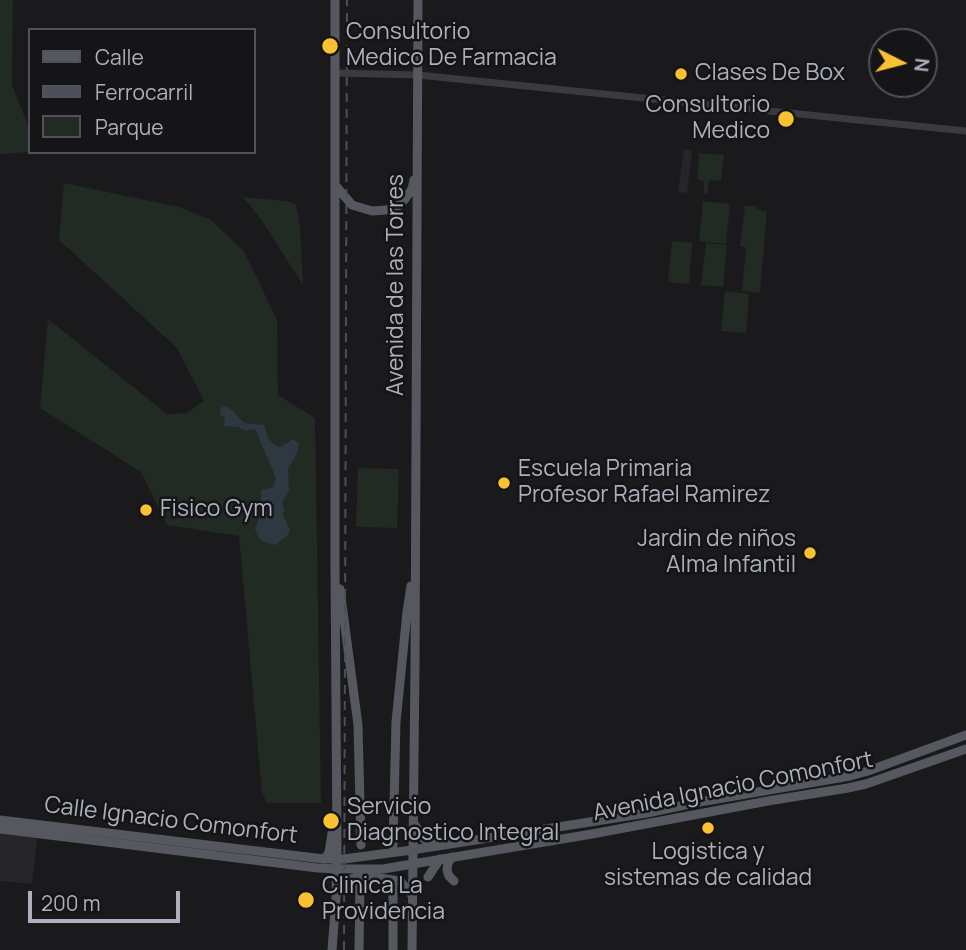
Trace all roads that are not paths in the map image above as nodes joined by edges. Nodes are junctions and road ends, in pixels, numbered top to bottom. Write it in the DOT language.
graph roads {
  1 [pos="335,0"];
  2 [pos="418,0"];
  3 [pos="335,73"];
  4 [pos="418,75"];
  5 [pos="966,131"];
  6 [pos="418,169"];
  7 [pos="334,184"];
  8 [pos="335,566"];
  9 [pos="415,571"];
  10 [pos="966,735"];
  11 [pos="966,749"];
  12 [pos="336,803"];
  13 [pos="0,820"];
  14 [pos="414,821"];
  15 [pos="0,829"];
  16 [pos="361,845"];
  17 [pos="442,845"];
  18 [pos="393,846"];
  19 [pos="412,850"];
  20 [pos="452,857"];
  21 [pos="324,859"];
  22 [pos="337,859"];
  23 [pos="440,859"];
  24 [pos="412,864"];
  25 [pos="318,868"];
  26 [pos="337,869"];
  27 [pos="428,877"];
  28 [pos="360,881"];
  29 [pos="454,881"];
  30 [pos="336,884"];
  31 [pos="393,884"];
  32 [pos="412,896"];
  33 [pos="336,898"];
  34 [pos="332,950"];
  35 [pos="359,950"];
  36 [pos="393,950"];
  37 [pos="412,950"];
  1 -- 3 [label="main road"];
  2 -- 4 [label="main road, Avenida de las Torres"];
  3 -- 4 [label="street"];
  3 -- 7 [label="main road"];
  4 -- 5 [label="street"];
  4 -- 6 [label="main road, Avenida de las Torres"];
  6 -- 7 [label="main road"];
  6 -- 9 [label="main road, Avenida de las Torres"];
  7 -- 8 [label="main road"];
  8 -- 12 [label="main road"];
  8 -- 16 [label="main road"];
  9 -- 14 [label="main road"];
  9 -- 18 [label="main road"];
  10 -- 17 [label="main road, Avenida Ignacio Comonfort"];
  11 -- 20 [label="main road, Avenida Ignacio Comonfort"];
  12 -- 21 [label="main road"];
  12 -- 22 [label="main road"];
  13 -- 21 [label="main road, Calle Ignacio Comonfort"];
  14 -- 17 [label="main road"];
  14 -- 19 [label="main road"];
  15 -- 25 [label="main road, Calle Ignacio Comonfort"];
  17 -- 19 [label="main road, Avenida Ignacio Comonfort"];
  19 -- 22 [label="main road, Avenida Ignacio Comonfort"];
  19 -- 24 [label="main road"];
  20 -- 23 [label="main road, Avenida Ignacio Comonfort"];
  20 -- 29 [label="main road"];
  21 -- 22 [label="main road, Calle Ignacio Comonfort"];
  22 -- 26 [label="main road"];
  23 -- 24 [label="main road, Avenida Ignacio Comonfort"];
  23 -- 27 [label="main road"];
  24 -- 26 [label="main road, Avenida Ignacio Comonfort"];
  24 -- 32 [label="main road"];
  25 -- 26 [label="main road, Calle Ignacio Comonfort"];
  25 -- 30 [label="main road"];
  26 -- 30 [label="main road"];
  28 -- 35 [label="main road"];
  30 -- 33 [label="main road"];
  31 -- 36 [label="main road"];
  32 -- 33 [label="main road"];
  32 -- 37 [label="main road"];
  33 -- 34 [label="main road"];
}
